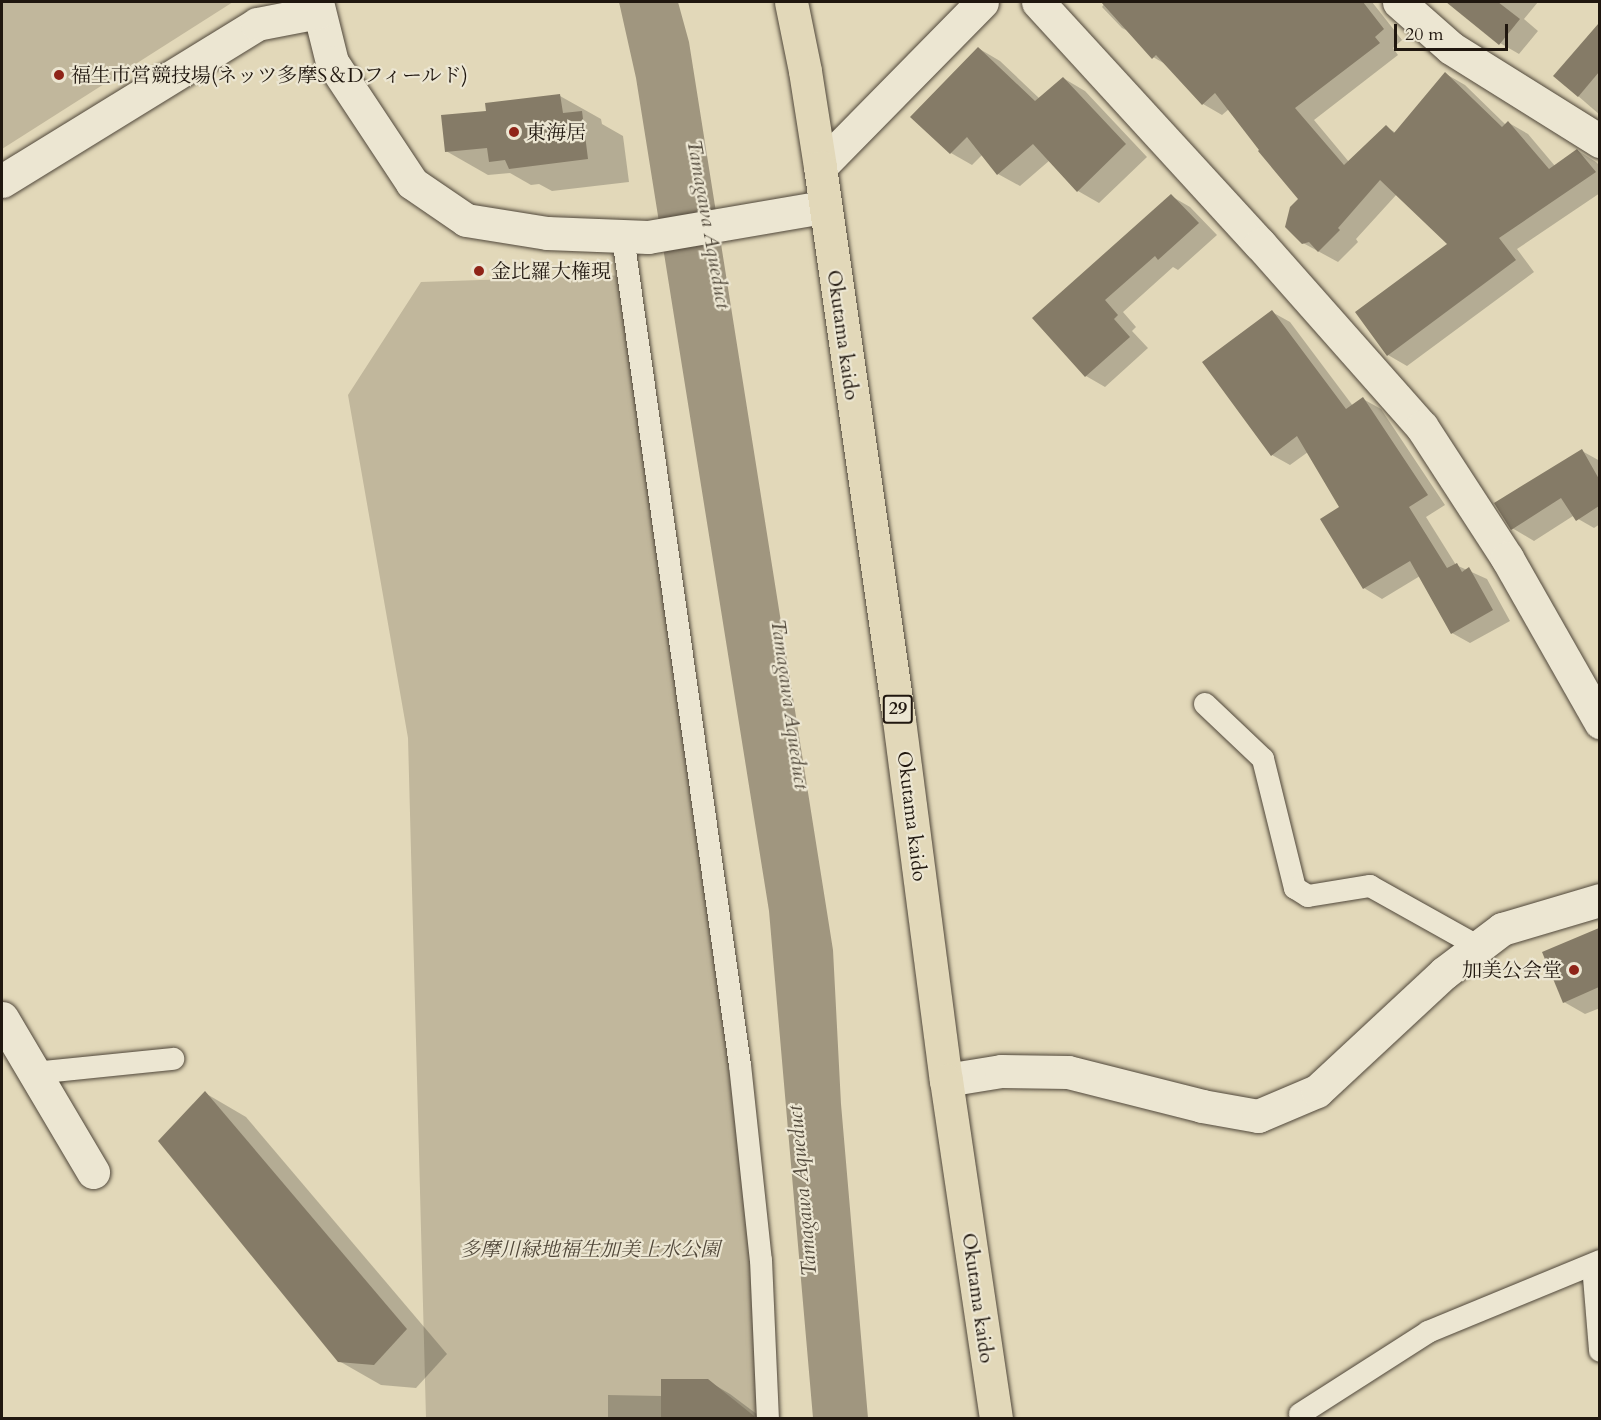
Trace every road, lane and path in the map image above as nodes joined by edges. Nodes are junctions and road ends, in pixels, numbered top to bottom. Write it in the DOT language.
graph roads {
  1 [pos="791,2"];
  2 [pos="982,2"];
  3 [pos="1038,2"];
  4 [pos="318,7"];
  5 [pos="1416,8"];
  6 [pos="1599,141"];
  7 [pos="820,167"];
  8 [pos="2,181"];
  9 [pos="809,210"];
  10 [pos="635,237"];
  11 [pos="1205,704"];
  12 [pos="1599,722"];
  13 [pos="1599,900"];
  14 [pos="1479,947"];
  15 [pos="2,1018"];
  16 [pos="173,1059"];
  17 [pos="34,1073"];
  18 [pos="946,1080"];
  19 [pos="93,1172"];
  20 [pos="1596,1263"];
  21 [pos="1599,1351"];
  22 [pos="1300,1414"];
  23 [pos="768,1419"];
  24 [pos="996,1419"];
  1 -- 7 [label="main road, Okutama kaido / 29"];
  2 -- 7 [label="street"];
  3 -- 12 [label="street"];
  4 -- 8 [label="street"];
  4 -- 10 [label="street"];
  5 -- 6 [label="street"];
  7 -- 9 [label="main road, Okutama kaido / 29"];
  9 -- 10 [label="street"];
  9 -- 18 [label="main road, Okutama kaido / 29"];
  10 -- 23 [label="lane"];
  11 -- 14 [label="lane"];
  13 -- 14 [label="street"];
  14 -- 18 [label="street"];
  15 -- 17 [label="street"];
  16 -- 17 [label="lane"];
  17 -- 19 [label="street"];
  18 -- 24 [label="main road, Okutama kaido / 29"];
  20 -- 21 [label="lane"];
  20 -- 22 [label="lane"];
}
